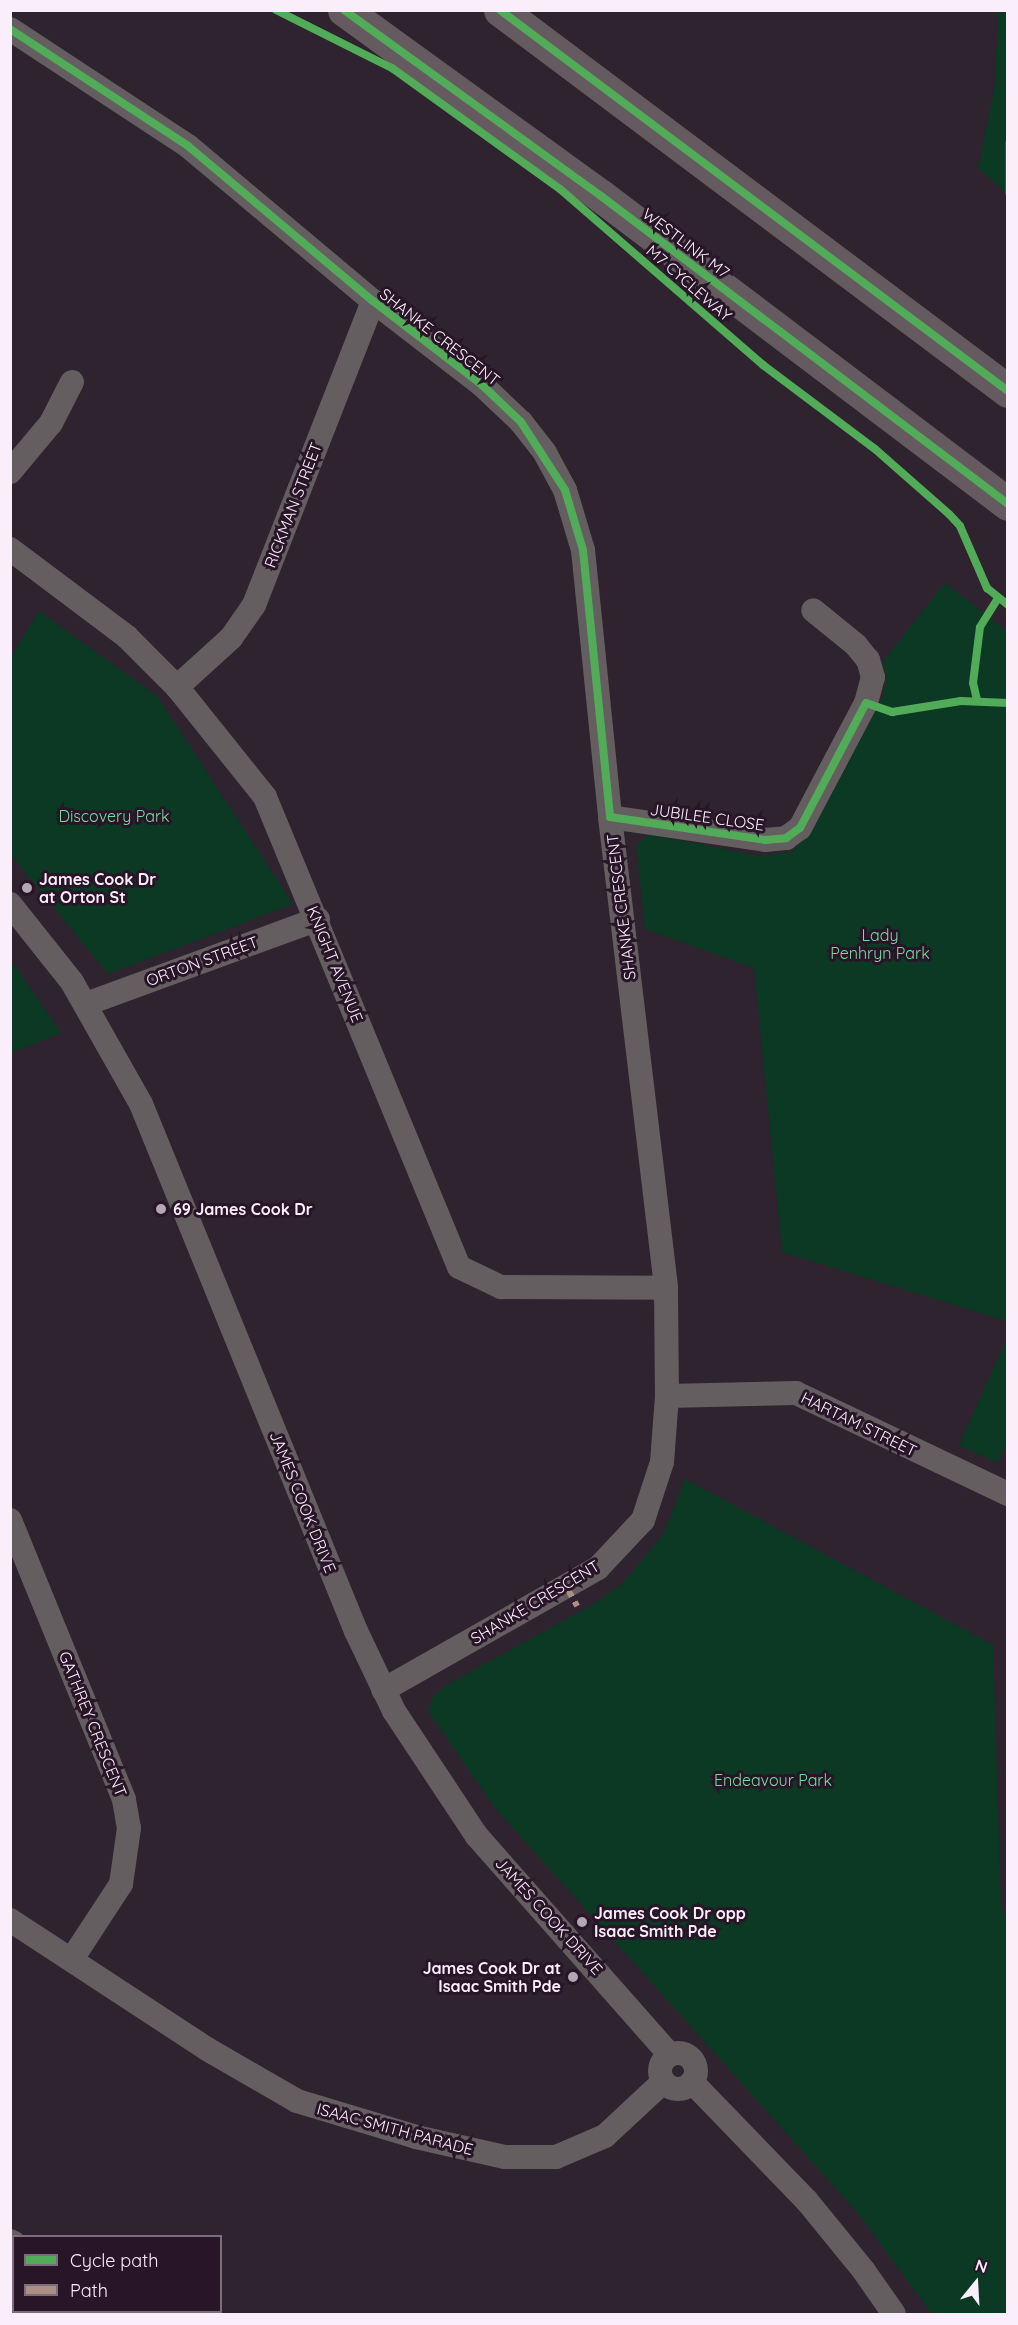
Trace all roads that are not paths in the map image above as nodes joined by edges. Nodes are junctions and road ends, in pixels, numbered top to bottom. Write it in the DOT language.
graph roads {
  1 [pos="344,10"];
  2 [pos="500,10"];
  3 [pos="10,29"];
  4 [pos="373,301"];
  5 [pos="72,382"];
  6 [pos="1005,389"];
  7 [pos="10,472"];
  8 [pos="998,496"];
  9 [pos="10,549"];
  10 [pos="813,610"];
  11 [pos="177,687"];
  12 [pos="610,817"];
  13 [pos="10,904"];
  14 [pos="318,920"];
  15 [pos="86,1004"];
  16 [pos="666,1288"];
  17 [pos="667,1396"];
  18 [pos="1008,1494"];
  19 [pos="10,1520"];
  20 [pos="383,1690"];
  21 [pos="10,1920"];
  22 [pos="72,1959"];
  23 [pos="669,2054"];
  24 [pos="663,2082"];
  25 [pos="692,2082"];
  26 [pos="894,2314"];
  1 -- 8 [label="highway, WESTLINK M7"];
  2 -- 6 [label="highway"];
  3 -- 4 [label="street, SHANKE CRESCENT"];
  4 -- 11 [label="street, RICKMAN STREET"];
  4 -- 12 [label="street, SHANKE CRESCENT"];
  5 -- 7 [label="street"];
  9 -- 11 [label="street, KNIGHT AVENUE"];
  10 -- 12 [label="street, JUBILEE CLOSE"];
  11 -- 14 [label="street, KNIGHT AVENUE"];
  12 -- 16 [label="street, SHANKE CRESCENT"];
  13 -- 15 [label="street, JAMES COOK DRIVE"];
  14 -- 15 [label="street, ORTON STREET"];
  14 -- 16 [label="street, KNIGHT AVENUE"];
  15 -- 20 [label="street, JAMES COOK DRIVE"];
  16 -- 17 [label="street, SHANKE CRESCENT"];
  17 -- 18 [label="street, HARTAM STREET"];
  17 -- 20 [label="street, SHANKE CRESCENT"];
  19 -- 22 [label="street, GATHREY CRESCENT"];
  20 -- 23 [label="street, JAMES COOK DRIVE"];
  21 -- 22 [label="street, ISAAC SMITH PARADE"];
  22 -- 24 [label="street, ISAAC SMITH PARADE"];
  23 -- 24 [label="street"];
  23 -- 25 [label="street"];
  24 -- 25 [label="street"];
  25 -- 26 [label="street"];
}
